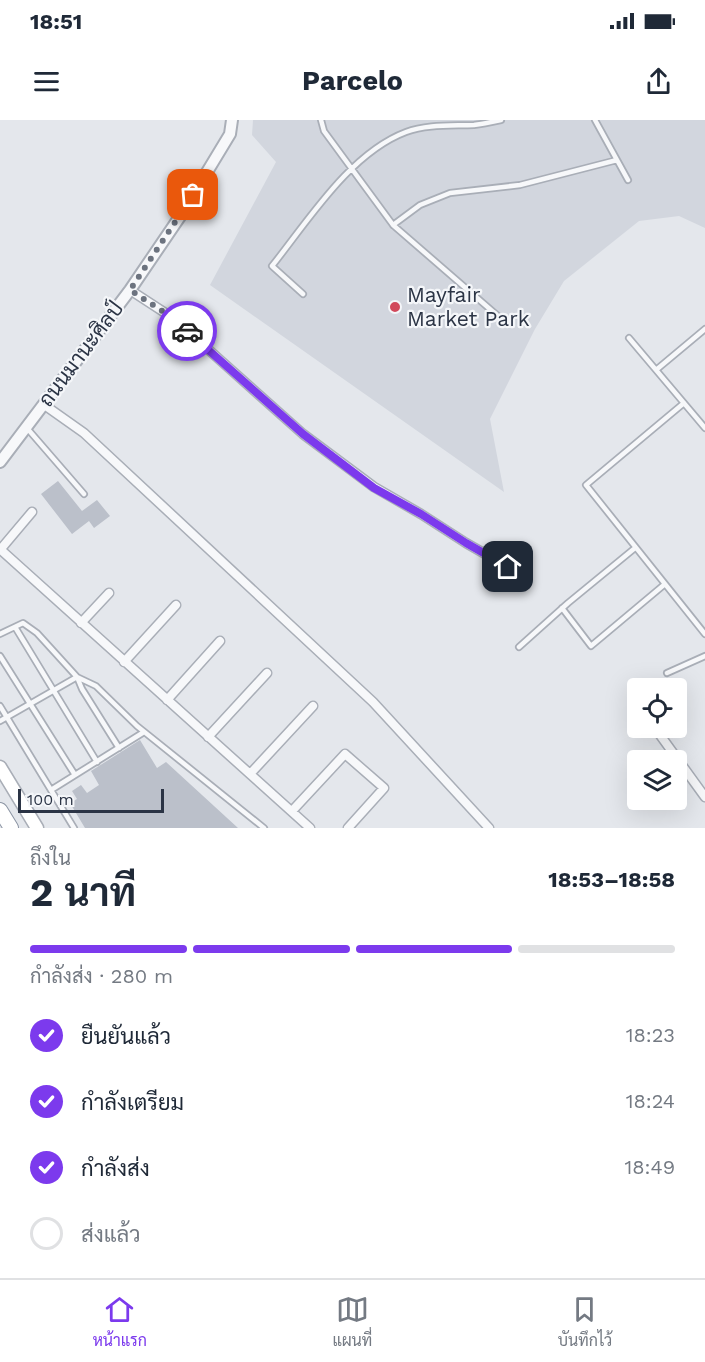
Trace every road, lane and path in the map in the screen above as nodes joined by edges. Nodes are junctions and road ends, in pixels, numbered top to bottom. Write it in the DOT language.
graph roads {
  1 [pos="232,120"];
  2 [pos="321,120"];
  3 [pos="501,120"];
  4 [pos="595,120"];
  5 [pos="617,160"];
  6 [pos="351,168"];
  7 [pos="627,180"];
  8 [pos="393,225"];
  9 [pos="130,290"];
  10 [pos="303,294"];
  11 [pos="506,323"];
  12 [pos="705,329"];
  13 [pos="629,338"];
  14 [pos="656,370"];
  15 [pos="684,403"];
  16 [pos="43,404"];
  17 [pos="26,427"];
  18 [pos="705,428"];
  19 [pos="0,462"];
  20 [pos="84,494"];
  21 [pos="32,512"];
  22 [pos="635,548"];
  23 [pos="0,550"];
  24 [pos="508,567"];
  25 [pos="665,584"];
  26 [pos="109,593"];
  27 [pos="176,605"];
  28 [pos="562,608"];
  29 [pos="81,623"];
  30 [pos="15,627"];
  31 [pos="0,634"];
  32 [pos="705,634"];
  33 [pos="220,642"];
  34 [pos="519,647"];
  35 [pos="0,656"];
  36 [pos="705,656"];
  37 [pos="124,662"];
  38 [pos="267,673"];
  39 [pos="667,673"];
  40 [pos="77,677"];
  41 [pos="54,689"];
  42 [pos="167,700"];
  43 [pos="30,703"];
  44 [pos="0,706"];
  45 [pos="313,706"];
  46 [pos="7,717"];
  47 [pos="0,721"];
  48 [pos="144,732"];
  49 [pos="208,737"];
  50 [pos="662,738"];
  51 [pos="119,748"];
  52 [pos="97,762"];
  53 [pos="0,766"];
  54 [pos="250,774"];
  55 [pos="75,776"];
  56 [pos="51,790"];
  57 [pos="705,796"];
  58 [pos="0,810"];
  59 [pos="292,812"];
  60 [pos="11,828"];
  61 [pos="37,828"];
  62 [pos="74,828"];
  63 [pos="264,828"];
  64 [pos="310,828"];
  65 [pos="348,828"];
  66 [pos="489,828"];
  1 -- 9 [label="street, ถนนมานะศิลป์"];
  2 -- 6 [label="lane"];
  3 -- 6 [label="lane"];
  4 -- 5 [label="lane"];
  5 -- 7 [label="lane"];
  5 -- 8 [label="lane"];
  6 -- 8 [label="lane"];
  6 -- 10 [label="lane"];
  8 -- 11 [label="lane"];
  9 -- 16 [label="street, ถนนมานะศิลป์"];
  9 -- 24 [label="street"];
  12 -- 14 [label="lane"];
  13 -- 14 [label="lane"];
  14 -- 15 [label="lane"];
  15 -- 18 [label="lane"];
  15 -- 22 [label="lane"];
  16 -- 17 [label="street, ถนนมานะศิลป์"];
  16 -- 66 [label="street"];
  17 -- 19 [label="street, ถนนมานะศิลป์"];
  17 -- 20 [label="lane"];
  21 -- 23 [label="street"];
  22 -- 25 [label="lane"];
  22 -- 28 [label="lane"];
  23 -- 29 [label="street"];
  25 -- 28 [label="lane"];
  25 -- 32 [label="lane"];
  26 -- 29 [label="street"];
  27 -- 37 [label="street"];
  28 -- 34 [label="lane"];
  29 -- 37 [label="street"];
  30 -- 31 [label="lane"];
  30 -- 40 [label="lane"];
  30 -- 41 [label="lane"];
  33 -- 42 [label="street"];
  35 -- 43 [label="lane"];
  36 -- 39 [label="lane"];
  37 -- 42 [label="street"];
  38 -- 49 [label="street"];
  40 -- 41 [label="lane"];
  40 -- 48 [label="lane"];
  40 -- 51 [label="lane"];
  41 -- 43 [label="lane"];
  41 -- 52 [label="lane"];
  42 -- 49 [label="street"];
  43 -- 46 [label="lane"];
  43 -- 55 [label="lane"];
  44 -- 46 [label="lane"];
  45 -- 54 [label="street"];
  46 -- 47 [label="lane"];
  46 -- 56 [label="lane"];
  48 -- 51 [label="lane"];
  48 -- 63 [label="lane"];
  49 -- 54 [label="street"];
  50 -- 57 [label="street"];
  51 -- 52 [label="lane"];
  52 -- 55 [label="lane"];
  53 -- 61 [label="main road"];
  54 -- 59 [label="street"];
  55 -- 56 [label="lane"];
  56 -- 62 [label="lane"];
  58 -- 60 [label="highway"];
  59 -- 64 [label="street"];
  59 -- 65 [label="street"];
}
